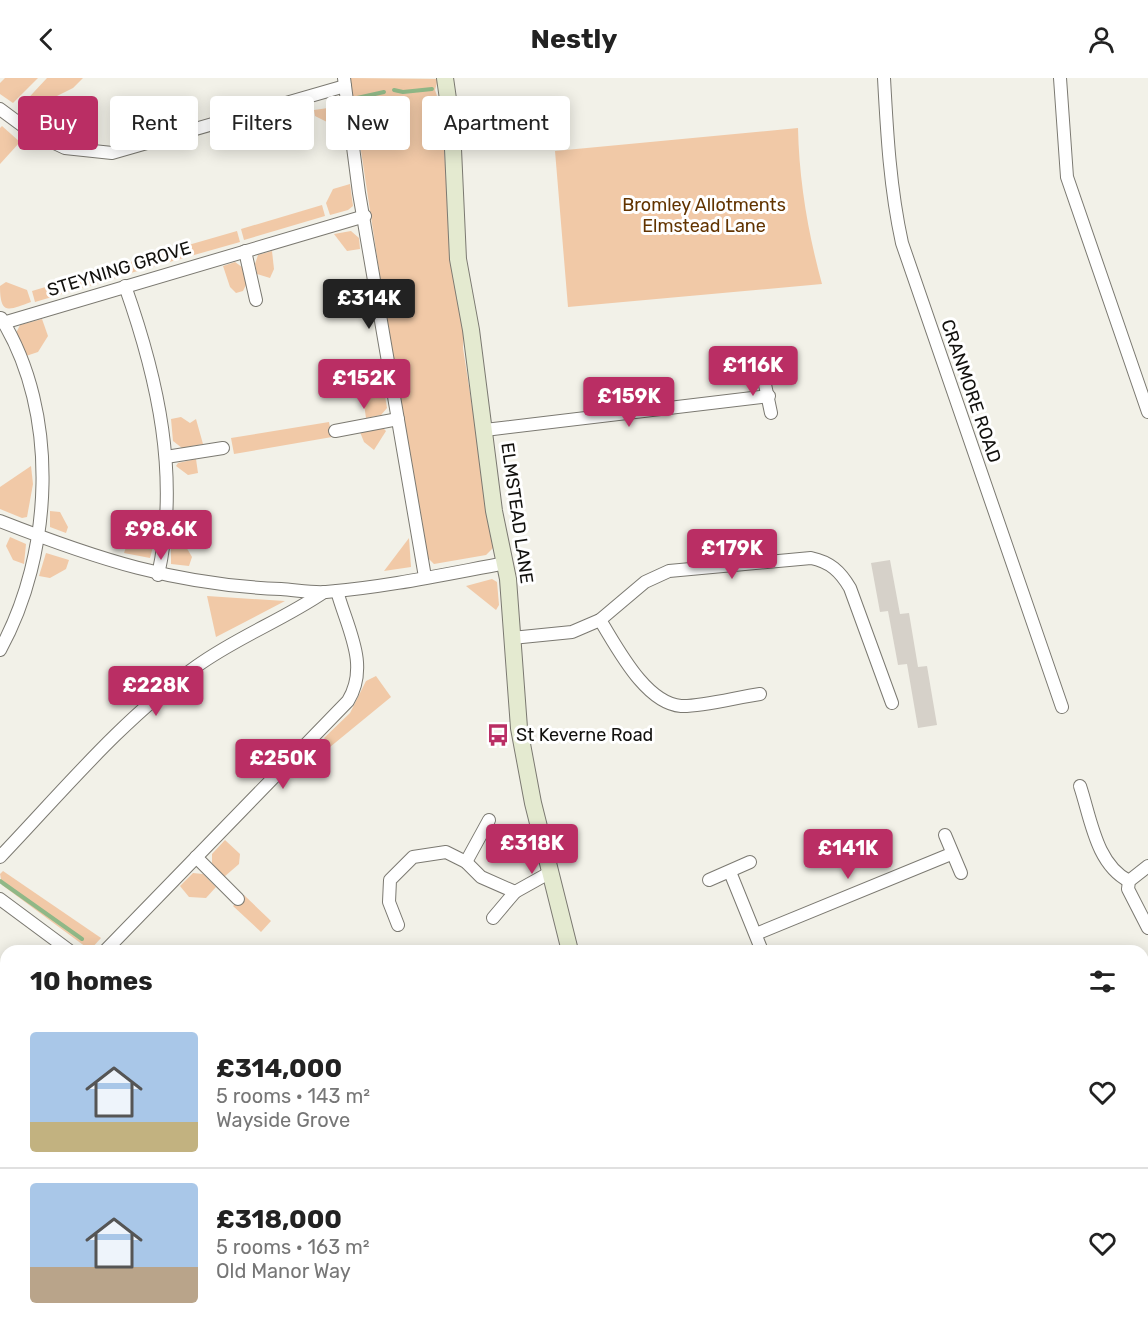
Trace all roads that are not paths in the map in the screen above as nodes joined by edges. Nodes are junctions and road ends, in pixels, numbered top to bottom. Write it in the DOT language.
graph roads {
  1 [pos="445,78"];
  2 [pos="884,78"];
  3 [pos="1060,78"];
  4 [pos="344,82"];
  5 [pos="0,109"];
  6 [pos="365,216"];
  7 [pos="244,251"];
  8 [pos="125,286"];
  9 [pos="256,300"];
  10 [pos="2,320"];
  11 [pos="763,375"];
  12 [pos="769,396"];
  13 [pos="1148,412"];
  14 [pos="771,413"];
  15 [pos="398,419"];
  16 [pos="335,430"];
  17 [pos="485,430"];
  18 [pos="224,448"];
  19 [pos="166,457"];
  20 [pos="0,521"];
  21 [pos="38,536"];
  22 [pos="506,563"];
  23 [pos="158,575"];
  24 [pos="425,577"];
  25 [pos="330,592"];
  26 [pos="600,620"];
  27 [pos="512,638"];
  28 [pos="0,650"];
  29 [pos="760,694"];
  30 [pos="892,703"];
  31 [pos="1062,707"];
  32 [pos="1080,786"];
  33 [pos="489,820"];
  34 [pos="945,835"];
  35 [pos="951,854"];
  36 [pos="0,857"];
  37 [pos="196,857"];
  38 [pos="466,862"];
  39 [pos="750,862"];
  40 [pos="1148,866"];
  41 [pos="730,872"];
  42 [pos="549,873"];
  43 [pos="961,873"];
  44 [pos="710,880"];
  45 [pos="1129,880"];
  46 [pos="515,892"];
  47 [pos="0,899"];
  48 [pos="238,899"];
  49 [pos="493,918"];
  50 [pos="398,925"];
  51 [pos="1148,928"];
  52 [pos="756,934"];
  53 [pos="62,945"];
  54 [pos="111,945"];
  55 [pos="568,945"];
  56 [pos="760,945"];
  1 -- 17 [label="street, ELMSTEAD LANE"];
  2 -- 31 [label="street, CRANMORE ROAD"];
  3 -- 13 [label="street"];
  4 -- 5 [label="street"];
  4 -- 6 [label="street"];
  6 -- 7 [label="street, STEYNING GROVE"];
  6 -- 15 [label="street"];
  7 -- 8 [label="street, STEYNING GROVE"];
  7 -- 9 [label="street"];
  8 -- 10 [label="street, STEYNING GROVE"];
  8 -- 19 [label="street"];
  10 -- 21 [label="street"];
  11 -- 12 [label="street"];
  12 -- 14 [label="street"];
  12 -- 17 [label="street"];
  15 -- 16 [label="street"];
  15 -- 24 [label="street"];
  17 -- 22 [label="street, ELMSTEAD LANE"];
  18 -- 19 [label="street"];
  19 -- 23 [label="street"];
  20 -- 21 [label="street"];
  21 -- 23 [label="street"];
  21 -- 28 [label="street"];
  22 -- 24 [label="street"];
  22 -- 27 [label="street, ELMSTEAD LANE"];
  23 -- 25 [label="street"];
  24 -- 25 [label="street"];
  25 -- 36 [label="street"];
  25 -- 37 [label="street"];
  26 -- 27 [label="street"];
  26 -- 29 [label="street"];
  26 -- 30 [label="street"];
  27 -- 42 [label="street, ELMSTEAD LANE"];
  32 -- 45 [label="street"];
  33 -- 38 [label="street"];
  34 -- 35 [label="street"];
  35 -- 43 [label="street"];
  35 -- 52 [label="street"];
  37 -- 48 [label="street"];
  37 -- 54 [label="street"];
  38 -- 46 [label="street"];
  38 -- 50 [label="street"];
  39 -- 41 [label="street"];
  40 -- 45 [label="street"];
  41 -- 44 [label="street"];
  41 -- 52 [label="street"];
  42 -- 46 [label="street"];
  42 -- 55 [label="street, ELMSTEAD LANE"];
  45 -- 51 [label="street"];
  46 -- 49 [label="street"];
  47 -- 53 [label="street"];
  52 -- 56 [label="street"];
}
